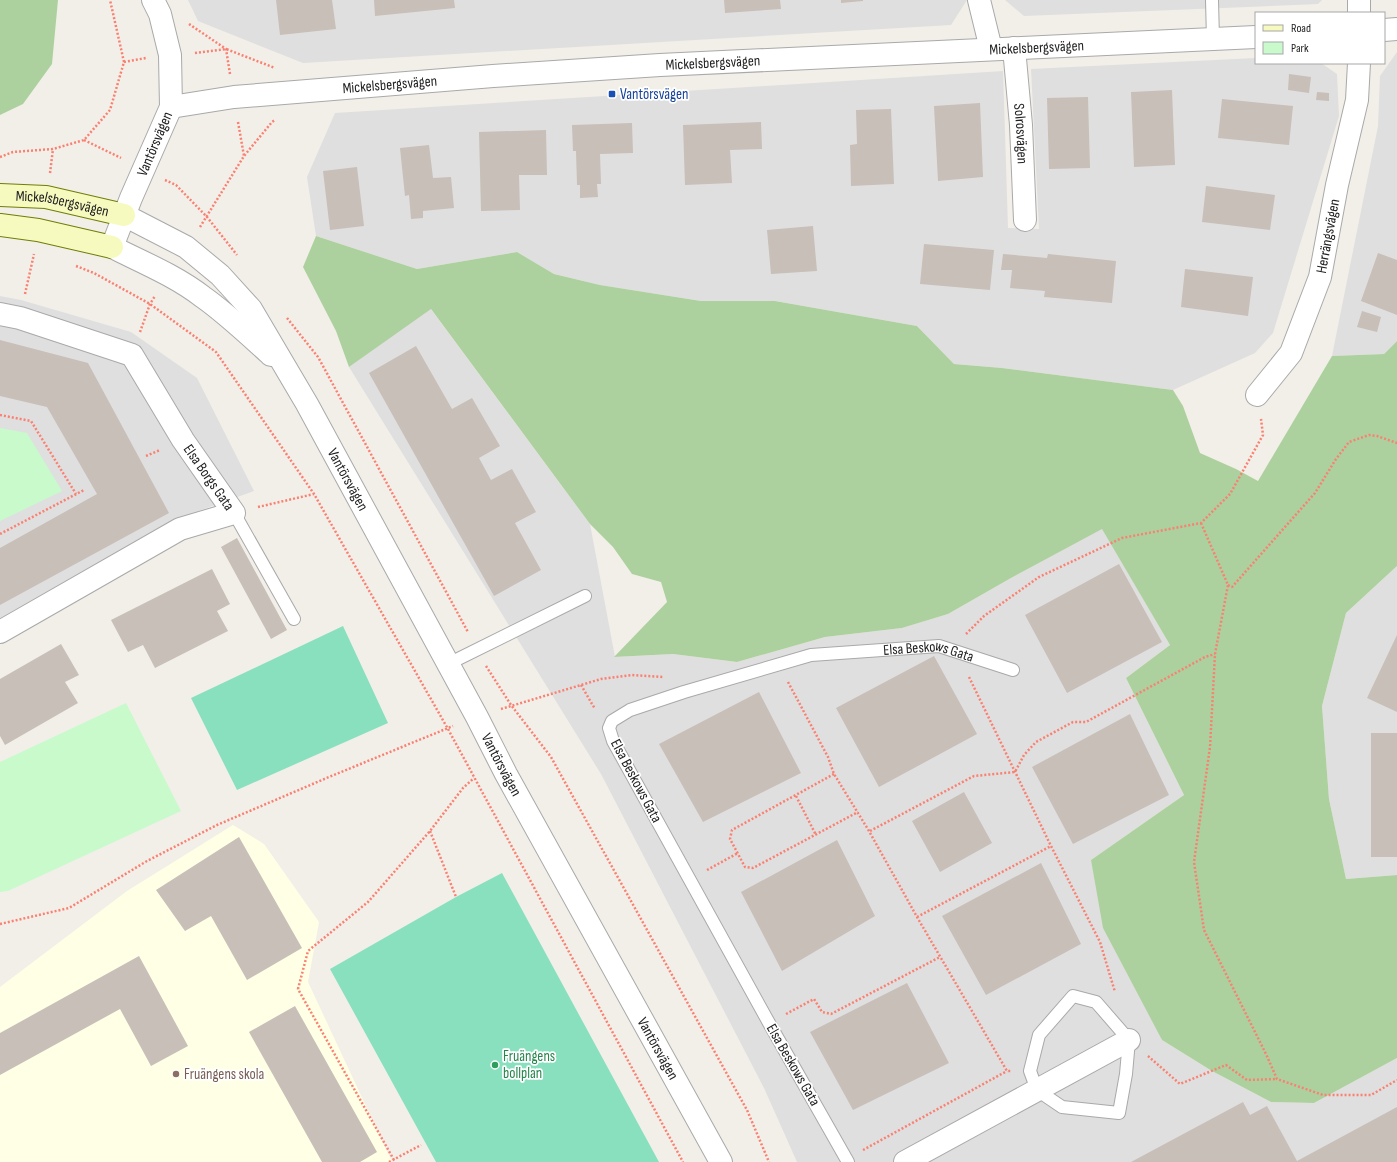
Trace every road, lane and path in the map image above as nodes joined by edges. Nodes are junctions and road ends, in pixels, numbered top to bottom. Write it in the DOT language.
graph roads {
  1 [pos="110,0"];
  2 [pos="153,0"];
  3 [pos="980,0"];
  4 [pos="1212,0"];
  5 [pos="1359,0"];
  6 [pos="1359,12"];
  7 [pos="187,19"];
  8 [pos="1397,29"];
  9 [pos="1385,30"];
  10 [pos="1255,37"];
  11 [pos="1213,39"];
  12 [pos="1014,48"];
  13 [pos="991,49"];
  14 [pos="1359,64"];
  15 [pos="231,78"];
  16 [pos="171,107"];
  17 [pos="278,118"];
  18 [pos="238,120"];
  19 [pos="84,140"];
  20 [pos="53,149"];
  21 [pos="115,155"];
  22 [pos="244,156"];
  23 [pos="0,158"];
  24 [pos="50,175"];
  25 [pos="0,195"];
  26 [pos="124,215"];
  27 [pos="207,217"];
  28 [pos="1025,220"];
  29 [pos="0,225"];
  30 [pos="112,247"];
  31 [pos="35,251"];
  32 [pos="72,264"];
  33 [pos="150,304"];
  34 [pos="10,316"];
  35 [pos="132,355"];
  36 [pos="284,367"];
  37 [pos="1257,395"];
  38 [pos="0,415"];
  39 [pos="1397,443"];
  40 [pos="84,490"];
  41 [pos="76,494"];
  42 [pos="314,494"];
  43 [pos="234,513"];
  44 [pos="1201,523"];
  45 [pos="0,534"];
  46 [pos="1228,585"];
  47 [pos="585,596"];
  48 [pos="294,619"];
  49 [pos="0,632"];
  50 [pos="960,653"];
  51 [pos="1215,654"];
  52 [pos="448,664"];
  53 [pos="778,664"];
  54 [pos="1012,670"];
  55 [pos="580,685"];
  56 [pos="693,690"];
  57 [pos="477,717"];
  58 [pos="612,721"];
  59 [pos="448,729"];
  60 [pos="1015,772"];
  61 [pos="834,774"];
  62 [pos="474,778"];
  63 [pos="796,796"];
  64 [pos="858,812"];
  65 [pos="869,831"];
  66 [pos="430,832"];
  67 [pos="816,834"];
  68 [pos="1052,846"];
  69 [pos="738,853"];
  70 [pos="690,880"];
  71 [pos="456,897"];
  72 [pos="917,917"];
  73 [pos="0,924"];
  74 [pos="940,958"];
  75 [pos="1116,995"];
  76 [pos="769,1023"];
  77 [pos="1129,1040"];
  78 [pos="1006,1072"];
  79 [pos="1277,1079"];
  80 [pos="1034,1080"];
  81 [pos="1397,1080"];
  82 [pos="421,1145"];
  83 [pos="394,1160"];
  84 [pos="847,1161"];
  85 [pos="389,1162"];
  86 [pos="683,1162"];
  87 [pos="721,1162"];
  88 [pos="905,1162"];
  1 -- 19 [label="path"];
  2 -- 16 [label="street, Vantörsvägen"];
  3 -- 13 [label="street"];
  4 -- 11 [label="lane"];
  5 -- 6 [label="street"];
  7 -- 15 [label="path"];
  8 -- 9 [label="street"];
  10 -- 11 [label="street, Mickelsbergsvägen"];
  11 -- 12 [label="street, Mickelsbergsvägen"];
  12 -- 13 [label="street, Mickelsbergsvägen"];
  12 -- 28 [label="street, Solrosvägen"];
  13 -- 16 [label="street, Mickelsbergsvägen"];
  14 -- 37 [label="street, Herrängsvägen"];
  16 -- 26 [label="street, Vantörsvägen"];
  17 -- 22 [label="path"];
  18 -- 22 [label="path"];
  19 -- 20 [label="path"];
  19 -- 21 [label="path"];
  20 -- 23 [label="path"];
  20 -- 24 [label="path"];
  22 -- 27 [label="path"];
  25 -- 26 [label="main road, Mickelsbergsvägen"];
  26 -- 30 [label="street, Vantörsvägen"];
  26 -- 36 [label="street, Vantörsvägen"];
  29 -- 30 [label="main road, Mickelsbergsvägen"];
  30 -- 36 [label="street, Vantörsvägen"];
  31 -- 34 [label="path"];
  32 -- 33 [label="path"];
  33 -- 35 [label="path"];
  33 -- 42 [label="path"];
  34 -- 35 [label="street"];
  35 -- 43 [label="street, Elsa Borgs Gata"];
  36 -- 52 [label="street, Vantörsvägen"];
  37 -- 44 [label="path"];
  38 -- 41 [label="path"];
  39 -- 46 [label="path"];
  40 -- 41 [label="path"];
  41 -- 45 [label="path"];
  42 -- 43 [label="path"];
  42 -- 59 [label="path"];
  43 -- 48 [label="lane"];
  43 -- 49 [label="street, Elsa Borgs Gata"];
  44 -- 46 [label="path"];
  44 -- 50 [label="path"];
  46 -- 51 [label="path"];
  47 -- 52 [label="lane"];
  50 -- 53 [label="lane, Elsa Beskows Gata"];
  50 -- 54 [label="lane, Elsa Beskows Gata"];
  50 -- 60 [label="path"];
  51 -- 60 [label="path"];
  51 -- 79 [label="path"];
  52 -- 57 [label="street, Vantörsvägen"];
  53 -- 56 [label="lane, Elsa Beskows Gata"];
  53 -- 61 [label="path"];
  55 -- 56 [label="path"];
  55 -- 57 [label="path"];
  55 -- 58 [label="path"];
  56 -- 58 [label="lane, Elsa Beskows Gata"];
  57 -- 59 [label="path"];
  57 -- 87 [label="street, Vantörsvägen"];
  58 -- 70 [label="lane, Elsa Beskows Gata"];
  59 -- 62 [label="path"];
  59 -- 73 [label="path"];
  60 -- 65 [label="path"];
  60 -- 68 [label="path"];
  61 -- 63 [label="path"];
  61 -- 64 [label="path"];
  62 -- 66 [label="path"];
  62 -- 86 [label="path"];
  63 -- 67 [label="path"];
  63 -- 69 [label="path"];
  64 -- 65 [label="path"];
  64 -- 67 [label="path"];
  65 -- 72 [label="path"];
  66 -- 71 [label="path"];
  66 -- 83 [label="path"];
  67 -- 69 [label="path"];
  68 -- 72 [label="path"];
  68 -- 75 [label="path"];
  69 -- 70 [label="path"];
  70 -- 76 [label="lane, Elsa Beskows Gata"];
  72 -- 74 [label="path"];
  74 -- 76 [label="path"];
  74 -- 78 [label="path"];
  76 -- 84 [label="lane, Elsa Beskows Gata"];
  77 -- 79 [label="path"];
  77 -- 80 [label="street"];
  77 -- 80 [label="lane"];
  77 -- 80 [label="lane"];
  78 -- 80 [label="path"];
  78 -- 84 [label="path"];
  79 -- 81 [label="path"];
  80 -- 88 [label="street"];
  82 -- 83 [label="path"];
  83 -- 85 [label="path"];
}
